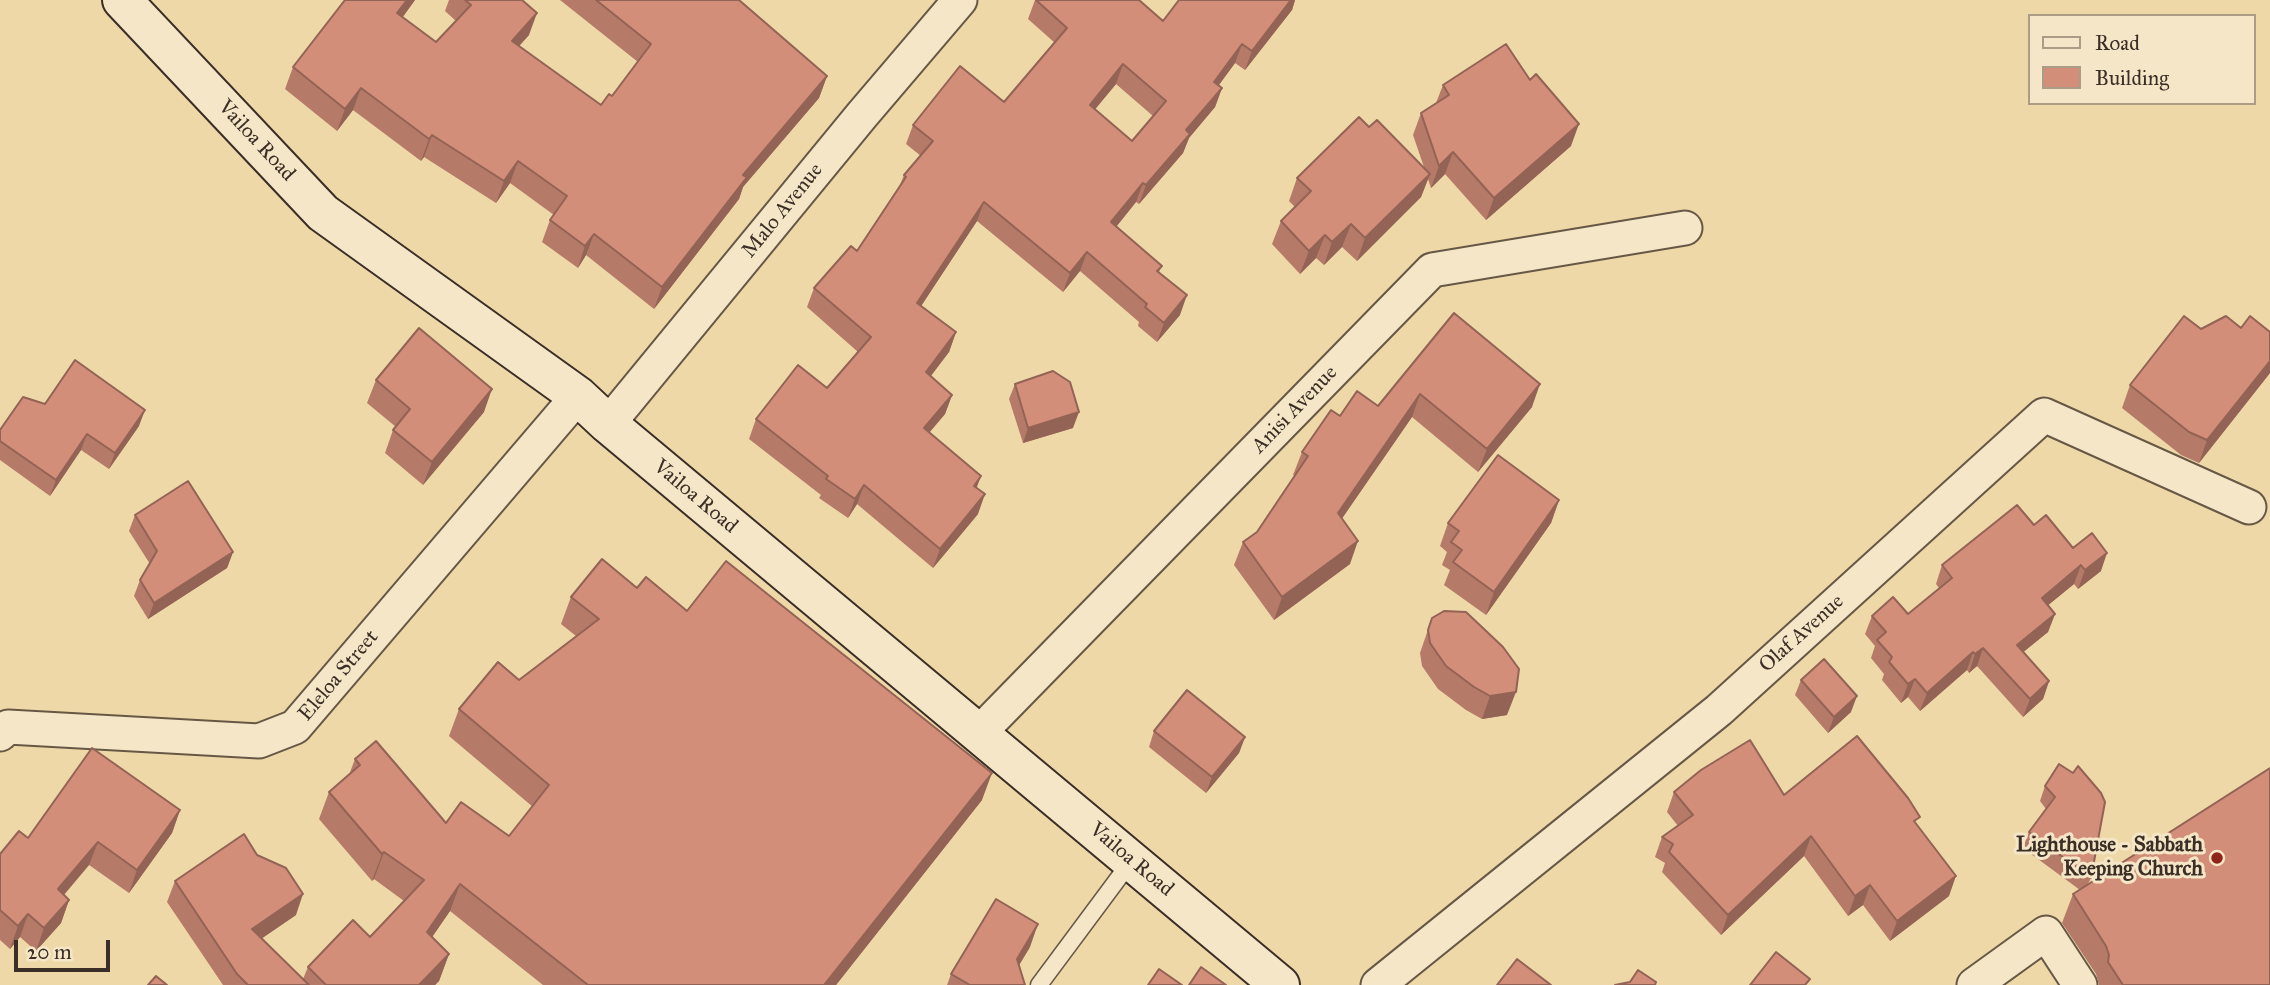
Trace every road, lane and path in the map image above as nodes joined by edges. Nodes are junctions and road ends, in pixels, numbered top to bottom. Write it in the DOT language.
graph roads {
  1 [pos="122,0"];
  2 [pos="960,0"];
  3 [pos="1685,228"];
  4 [pos="578,396"];
  5 [pos="608,424"];
  6 [pos="2249,507"];
  7 [pos="979,733"];
  8 [pos="0,734"];
  9 [pos="1132,860"];
  10 [pos="1039,985"];
  11 [pos="1280,985"];
  12 [pos="1378,985"];
  13 [pos="1974,985"];
  14 [pos="2080,985"];
  1 -- 4 [label="main road, Vailoa Road"];
  2 -- 5 [label="street, Malo Avenue"];
  3 -- 7 [label="street, Anisi Avenue"];
  4 -- 5 [label="main road, Vailoa Road"];
  4 -- 8 [label="street, Eleloa Street"];
  5 -- 7 [label="main road, Vailoa Road"];
  6 -- 12 [label="street, Olaf Avenue"];
  7 -- 9 [label="main road, Vailoa Road"];
  9 -- 10 [label="lane"];
  9 -- 11 [label="main road, Vailoa Road"];
  13 -- 14 [label="street"];
}
